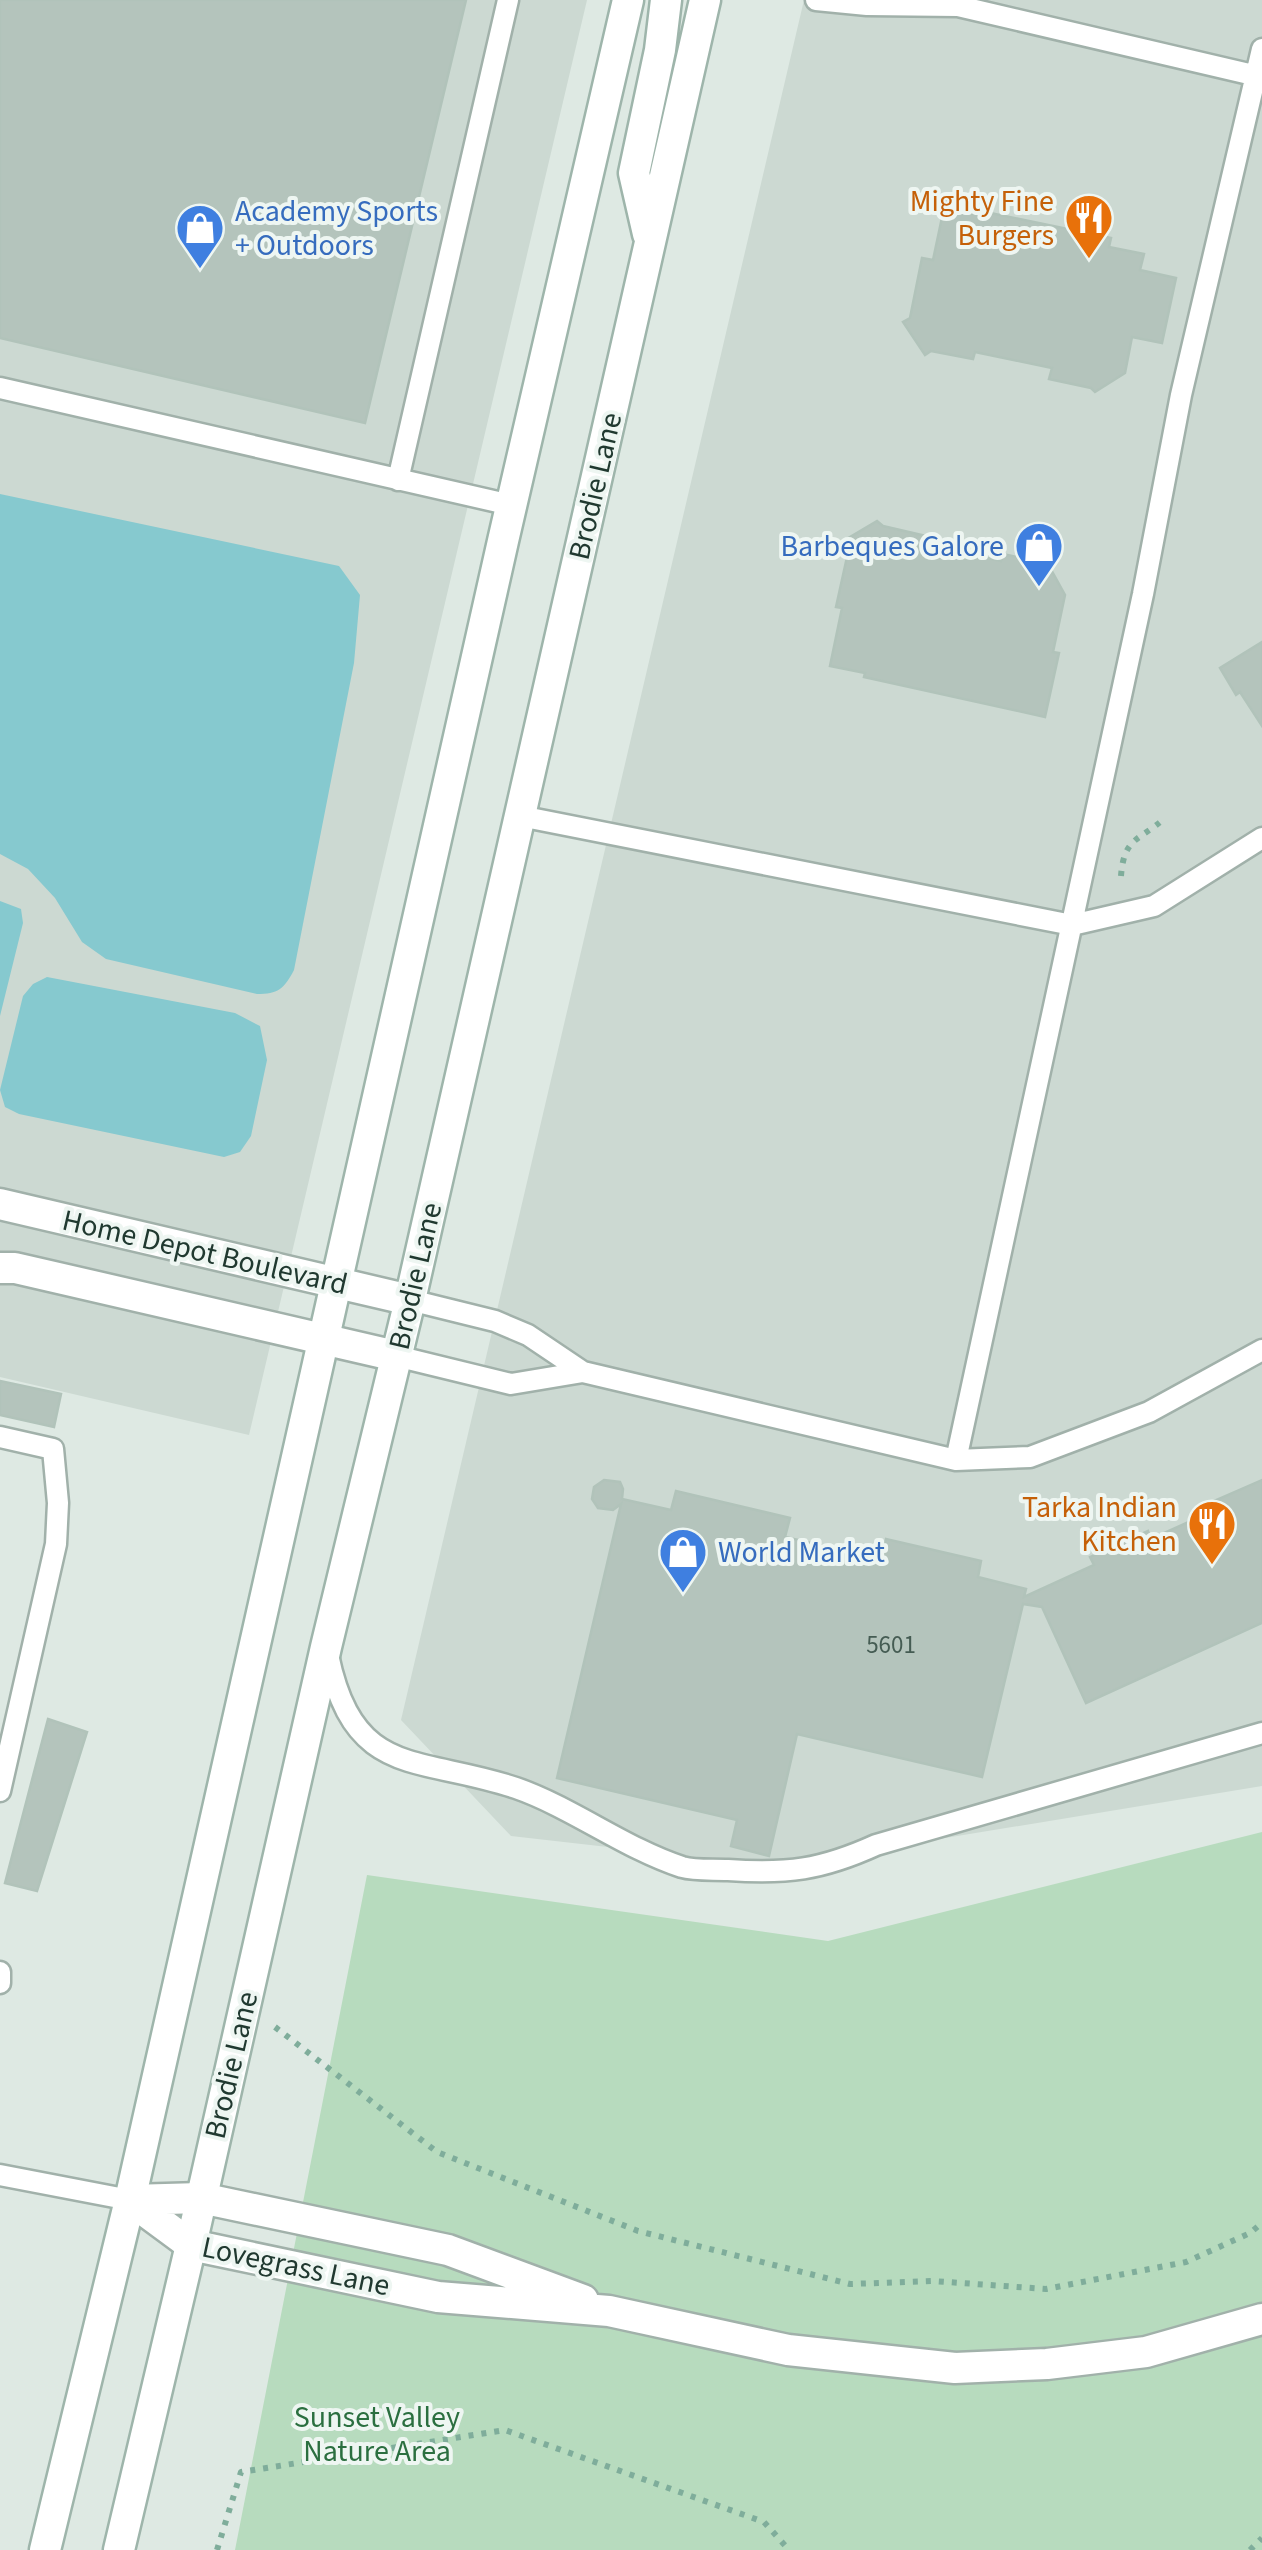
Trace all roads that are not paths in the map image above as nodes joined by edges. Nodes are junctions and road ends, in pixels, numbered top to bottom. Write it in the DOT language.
graph roads {
  1 [pos="508,0"];
  2 [pos="628,0"];
  3 [pos="666,0"];
  4 [pos="705,0"];
  5 [pos="816,0"];
  6 [pos="953,3"];
  7 [pos="1262,49"];
  8 [pos="1259,75"];
  9 [pos="650,242"];
  10 [pos="0,388"];
  11 [pos="398,480"];
  12 [pos="511,505"];
  13 [pos="520,816"];
  14 [pos="1262,838"];
  15 [pos="1072,925"];
  16 [pos="0,1204"];
  17 [pos="0,1268"];
  18 [pos="336,1282"];
  19 [pos="410,1300"];
  20 [pos="324,1339"];
  21 [pos="1262,1350"];
  22 [pos="396,1356"];
  23 [pos="582,1372"];
  24 [pos="0,1436"];
  25 [pos="956,1460"];
  26 [pos="326,1647"];
  27 [pos="1262,1733"];
  28 [pos="0,1791"];
  29 [pos="0,1972"];
  30 [pos="0,1983"];
  31 [pos="0,2175"];
  32 [pos="201,2198"];
  33 [pos="130,2200"];
  34 [pos="192,2245"];
  35 [pos="609,2311"];
  36 [pos="1262,2319"];
  37 [pos="45,2550"];
  38 [pos="119,2550"];
  1 -- 11 [label="lane"];
  2 -- 12 [label="main road"];
  3 -- 9 [label="main road"];
  4 -- 9 [label="main road, Brodie Lane"];
  5 -- 6 [label="lane"];
  6 -- 8 [label="lane"];
  7 -- 8 [label="lane"];
  8 -- 15 [label="lane"];
  9 -- 13 [label="main road, Brodie Lane"];
  10 -- 11 [label="lane"];
  11 -- 12 [label="lane"];
  12 -- 18 [label="main road"];
  13 -- 15 [label="lane"];
  13 -- 19 [label="main road, Brodie Lane"];
  14 -- 15 [label="lane"];
  15 -- 25 [label="lane"];
  16 -- 18 [label="main road, Home Depot Boulevard"];
  17 -- 20 [label="main road, Home Depot Boulevard"];
  18 -- 19 [label="main road, Home Depot Boulevard"];
  18 -- 20 [label="main road"];
  19 -- 22 [label="main road, Brodie Lane"];
  19 -- 23 [label="lane"];
  20 -- 22 [label="main road, Home Depot Boulevard"];
  20 -- 33 [label="main road"];
  21 -- 25 [label="lane"];
  22 -- 23 [label="lane"];
  22 -- 26 [label="main road, Brodie Lane"];
  23 -- 25 [label="lane"];
  24 -- 28 [label="lane"];
  26 -- 27 [label="lane"];
  26 -- 32 [label="main road, Brodie Lane"];
  29 -- 30 [label="lane"];
  31 -- 33 [label="lane"];
  32 -- 33 [label="main road, Lovegrass Lane"];
  32 -- 34 [label="main road, Brodie Lane"];
  32 -- 35 [label="main road, Lovegrass Lane"];
  33 -- 34 [label="main road, Lovegrass Lane"];
  33 -- 37 [label="main road"];
  34 -- 35 [label="main road, Lovegrass Lane"];
  34 -- 38 [label="main road, Brodie Lane"];
  35 -- 36 [label="main road, Lovegrass Lane"];
}
